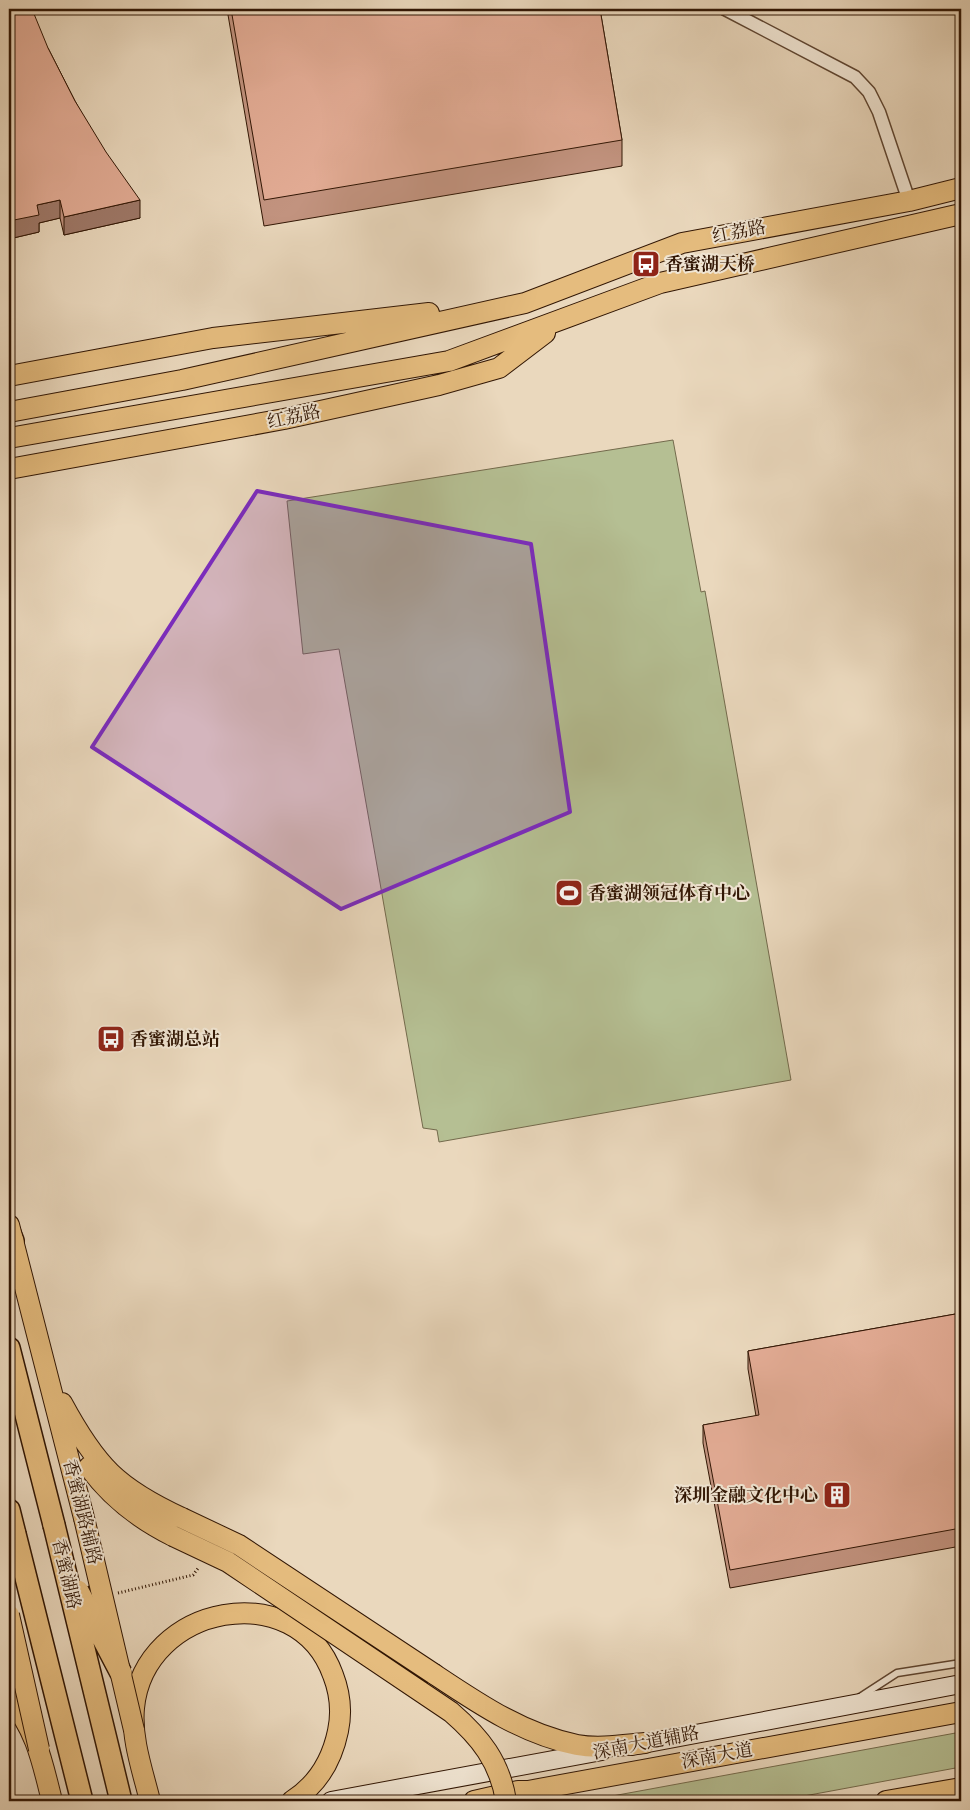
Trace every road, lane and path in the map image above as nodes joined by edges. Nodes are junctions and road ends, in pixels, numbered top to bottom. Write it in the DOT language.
graph roads {
  1 [pos="725,9"];
  2 [pos="961,188"];
  3 [pos="909,201"];
  4 [pos="961,214"];
  5 [pos="526,303"];
  6 [pos="562,320"];
  7 [pos="9,376"];
  8 [pos="9,412"];
  9 [pos="9,438"];
  10 [pos="9,469"];
  11 [pos="10,1232"];
  12 [pos="9,1348"];
  13 [pos="44,1362"];
  14 [pos="59,1420"];
  15 [pos="9,1510"];
  16 [pos="63,1561"];
  17 [pos="204,1561"];
  18 [pos="115,1594"];
  19 [pos="9,1616"];
  20 [pos="961,1663"];
  21 [pos="120,1673"];
  22 [pos="961,1684"];
  23 [pos="9,1699"];
  24 [pos="849,1704"];
  25 [pos="961,1712"];
  26 [pos="134,1730"];
  27 [pos="645,1743"];
  28 [pos="39,1750"];
  29 [pos="961,1788"];
  30 [pos="52,1801"];
  31 [pos="82,1801"];
  32 [pos="121,1801"];
  33 [pos="150,1801"];
  34 [pos="292,1801"];
  35 [pos="331,1801"];
  36 [pos="474,1801"];
  37 [pos="506,1801"];
  38 [pos="886,1801"];
  1 -- 3 [label="street"];
  2 -- 3 [label="main road, 红荔路"];
  3 -- 5 [label="main road, 红荔路"];
  4 -- 6 [label="main road, 红荔路"];
  5 -- 7 [label="main road, 红荔路"];
  5 -- 8 [label="main road, 红荔路"];
  6 -- 9 [label="main road, 红荔路"];
  6 -- 10 [label="main road, 红荔路"];
  11 -- 13 [label="main road, 香蜜湖路辅路"];
  12 -- 16 [label="highway, 香蜜湖路, bridge"];
  13 -- 14 [label="main road, 香蜜湖路辅路"];
  13 -- 27 [label="main road, bridge"];
  14 -- 21 [label="main road, 香蜜湖路辅路, bridge"];
  14 -- 37 [label="main road, bridge"];
  15 -- 31 [label="highway, bridge"];
  16 -- 21 [label="highway, bridge"];
  16 -- 32 [label="highway, 香蜜湖路, bridge"];
  17 -- 18 [label="path"];
  19 -- 28 [label="main road, bridge"];
  20 -- 24 [label="lane"];
  21 -- 26 [label="main road, 香蜜湖路辅路, bridge"];
  22 -- 24 [label="main road, 深南大道辅路"];
  23 -- 28 [label="main road, bridge"];
  24 -- 27 [label="main road, 深南大道辅路"];
  25 -- 36 [label="main road, 深南大道"];
  26 -- 33 [label="main road, 香蜜湖路辅路"];
  26 -- 34 [label="main road, bridge"];
  27 -- 35 [label="main road, 深南大道辅路"];
  28 -- 30 [label="main road"];
  29 -- 38 [label="main road"];
}
